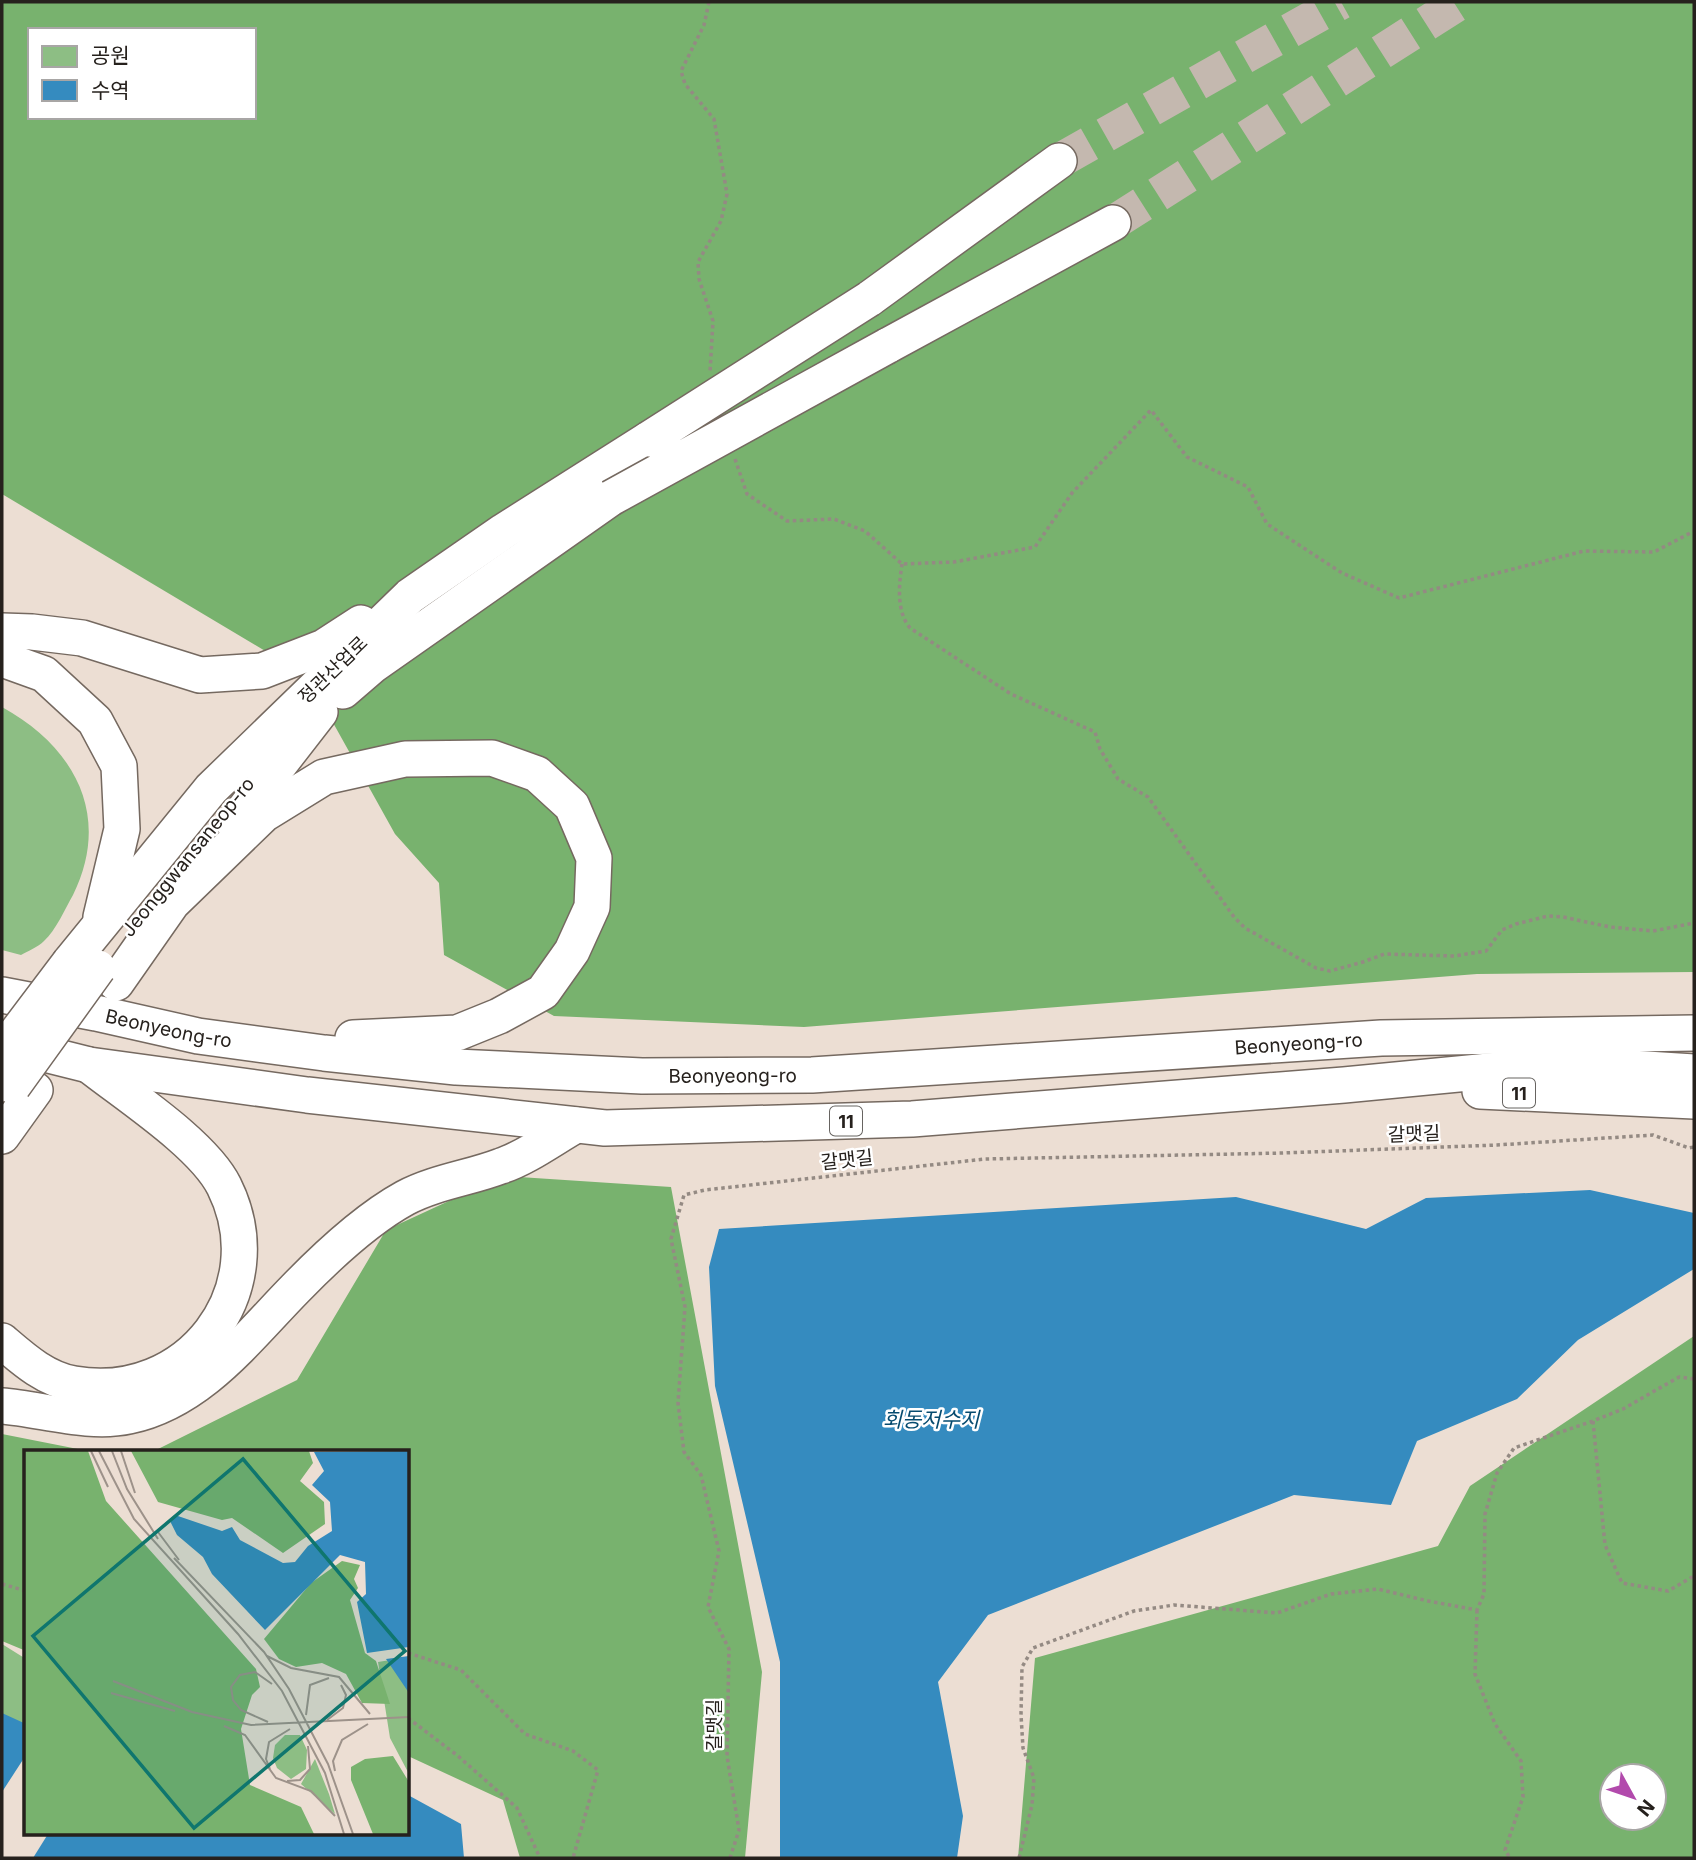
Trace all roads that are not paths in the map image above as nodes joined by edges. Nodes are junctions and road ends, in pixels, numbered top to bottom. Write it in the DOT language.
graph roads {
  1 [pos="1059,162"];
  2 [pos="1113,223"];
  3 [pos="410,596"];
  4 [pos="2,631"];
  5 [pos="2,659"];
  6 [pos="320,712"];
  7 [pos="173,903"];
  8 [pos="97,929"];
  9 [pos="95,971"];
  10 [pos="2,975"];
  11 [pos="2,995"];
  12 [pos="96,1013"];
  13 [pos="1694,1017"];
  14 [pos="1694,1033"];
  15 [pos="1470,1035"];
  16 [pos="2,1043"];
  17 [pos="254,1044"];
  18 [pos="2,1052"];
  19 [pos="89,1065"];
  20 [pos="1694,1072"];
  21 [pos="1344,1085"];
  22 [pos="17,1092"];
  23 [pos="1694,1101"];
  24 [pos="576,1125"];
  25 [pos="2,1136"];
  26 [pos="2,1341"];
  27 [pos="2,1406"];
  1 -- 3 [label="highway, 정관산업로, bridge"];
  2 -- 6 [label="highway, Jeonggwansaneop-ro, bridge"];
  3 -- 4 [label="highway"];
  3 -- 8 [label="highway, 정관산업로"];
  5 -- 8 [label="highway"];
  6 -- 7 [label="highway"];
  6 -- 9 [label="highway, Jeonggwansaneop-ro"];
  7 -- 9 [label="highway"];
  7 -- 17 [label="highway"];
  8 -- 9 [label="highway, 정관산업로"];
  9 -- 18 [label="highway, bridge"];
  9 -- 22 [label="highway"];
  10 -- 12 [label="highway"];
  11 -- 12 [label="highway, Beonyeong-ro"];
  12 -- 17 [label="highway, Beonyeong-ro"];
  13 -- 15 [label="highway, Beonyeong-ro"];
  14 -- 15 [label="highway, Beonyeong-ro"];
  15 -- 17 [label="highway, Beonyeong-ro"];
  16 -- 19 [label="highway, 11"];
  19 -- 24 [label="highway, 11"];
  19 -- 26 [label="highway"];
  20 -- 21 [label="highway, 11"];
  21 -- 23 [label="highway, 11"];
  21 -- 24 [label="highway, 11"];
  22 -- 25 [label="highway"];
  24 -- 27 [label="highway"];
}
